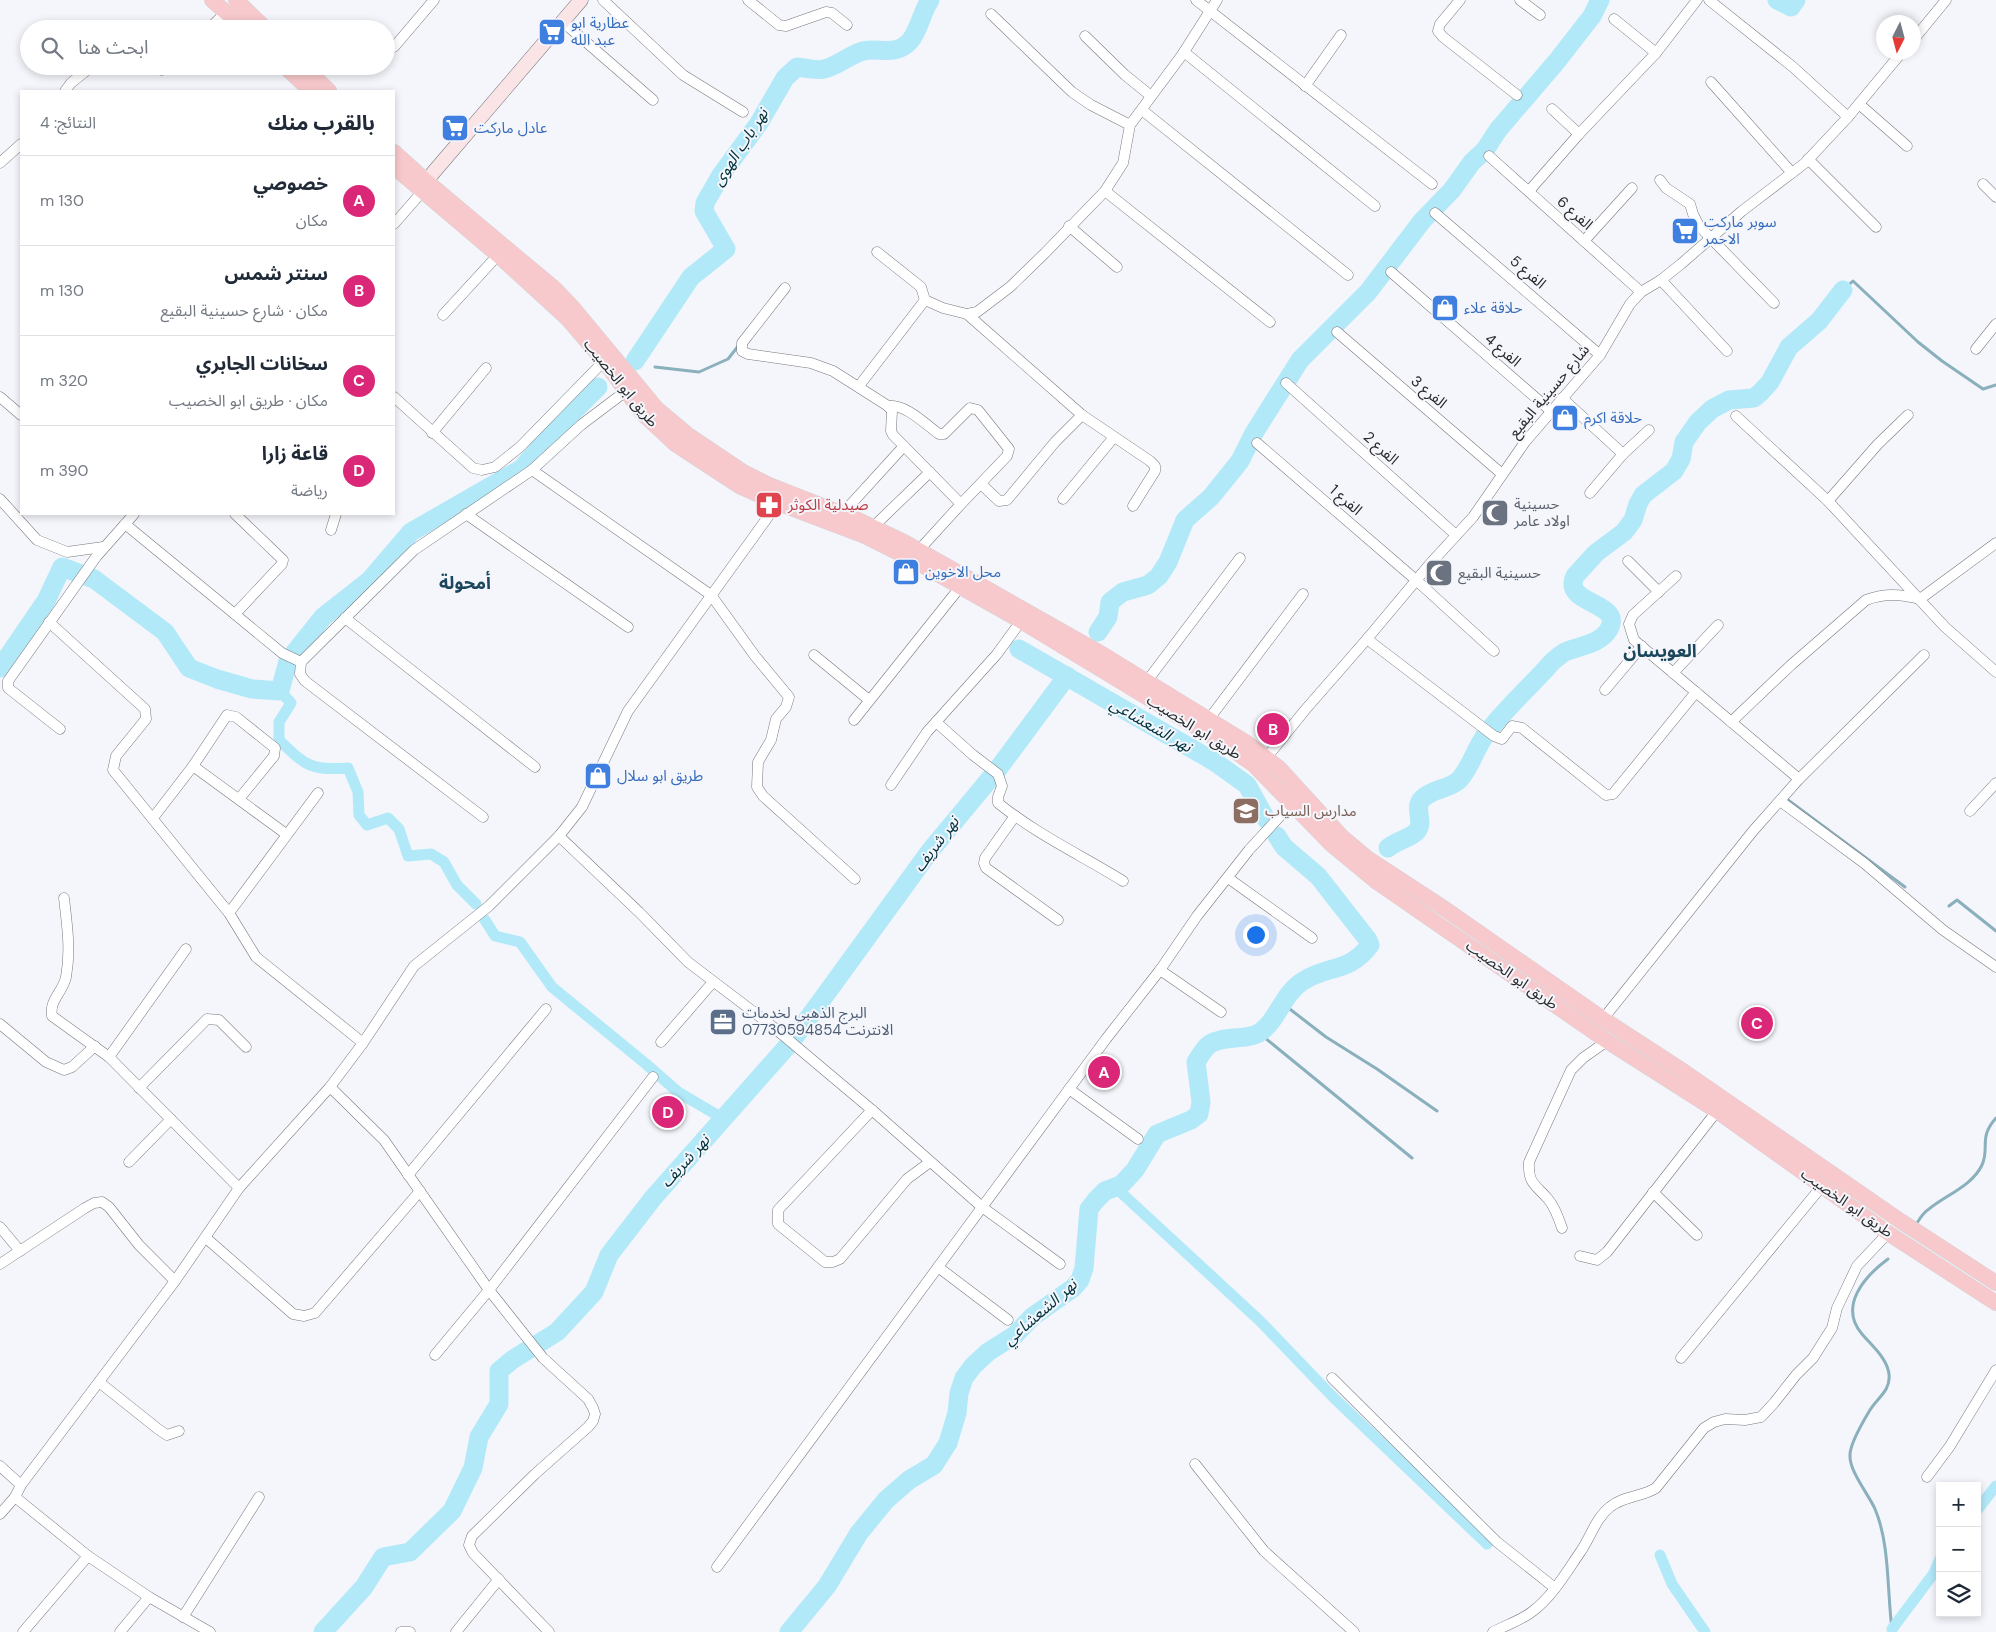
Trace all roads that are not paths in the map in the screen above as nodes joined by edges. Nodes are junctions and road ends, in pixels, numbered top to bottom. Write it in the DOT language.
graph roads {
  1 [pos="212,0"];
  2 [pos="236,0"];
  3 [pos="434,0"];
  4 [pos="581,0"];
  5 [pos="603,0"];
  6 [pos="748,0"];
  7 [pos="1196,0"];
  8 [pos="1217,0"];
  9 [pos="1460,0"];
  10 [pos="1520,0"];
  11 [pos="1697,0"];
  12 [pos="1709,0"];
  13 [pos="1946,0"];
  14 [pos="1209,11"];
  15 [pos="226,12"];
  16 [pos="992,14"];
  17 [pos="1540,15"];
  18 [pos="1614,19"];
  19 [pos="218,20"];
  20 [pos="240,20"];
  21 [pos="245,20"];
  22 [pos="563,22"];
  23 [pos="847,25"];
  24 [pos="1921,30"];
  25 [pos="1341,35"];
  26 [pos="1085,36"];
  27 [pos="395,46"];
  28 [pos="1184,52"];
  29 [pos="1656,53"];
  30 [pos="1895,60"];
  31 [pos="81,75"];
  32 [pos="293,75"];
  33 [pos="312,75"];
  34 [pos="1711,82"];
  35 [pos="1305,86"];
  36 [pos="66,90"];
  37 [pos="308,90"];
  38 [pos="328,90"];
  39 [pos="1517,94"];
  40 [pos="1151,96"];
  41 [pos="653,100"];
  42 [pos="1859,104"];
  43 [pos="1552,109"];
  44 [pos="1142,110"];
  45 [pos="743,112"];
  46 [pos="1848,117"];
  47 [pos="1130,125"];
  48 [pos="1579,134"];
  49 [pos="20,145"];
  50 [pos="1907,146"];
  51 [pos="395,153"];
  52 [pos="1490,156"];
  53 [pos="1808,159"];
  54 [pos="0,163"];
  55 [pos="395,168"];
  56 [pos="1792,172"];
  57 [pos="1660,180"];
  58 [pos="1432,184"];
  59 [pos="1983,184"];
  60 [pos="424,187"];
  61 [pos="1632,188"];
  62 [pos="1104,191"];
  63 [pos="1529,191"];
  64 [pos="1996,197"];
  65 [pos="1375,206"];
  66 [pos="1435,213"];
  67 [pos="395,223"];
  68 [pos="1069,226"];
  69 [pos="1876,227"];
  70 [pos="1712,238"];
  71 [pos="1584,241"];
  72 [pos="878,252"];
  73 [pos="498,255"];
  74 [pos="1117,267"];
  75 [pos="1391,272"];
  76 [pos="1348,275"];
  77 [pos="1661,280"];
  78 [pos="785,288"];
  79 [pos="1641,292"];
  80 [pos="925,300"];
  81 [pos="1774,303"];
  82 [pos="967,314"];
  83 [pos="443,315"];
  84 [pos="1270,322"];
  85 [pos="1996,324"];
  86 [pos="1337,332"];
  87 [pos="1976,349"];
  88 [pos="1727,351"];
  89 [pos="1600,355"];
  90 [pos="604,361"];
  91 [pos="486,368"];
  92 [pos="1286,383"];
  93 [pos="859,386"];
  94 [pos="626,391"];
  95 [pos="0,397"];
  96 [pos="395,398"];
  97 [pos="1562,398"];
  98 [pos="888,406"];
  99 [pos="1551,411"];
  100 [pos="20,414"];
  101 [pos="1082,415"];
  102 [pos="1908,415"];
  103 [pos="1736,416"];
  104 [pos="1649,430"];
  105 [pos="432,433"];
  106 [pos="1114,437"];
  107 [pos="1257,443"];
  108 [pos="904,446"];
  109 [pos="1623,454"];
  110 [pos="532,470"];
  111 [pos="727,470"];
  112 [pos="930,472"];
  113 [pos="1502,474"];
  114 [pos="981,484"];
  115 [pos="1590,493"];
  116 [pos="0,499"];
  117 [pos="1063,499"];
  118 [pos="1828,500"];
  119 [pos="778,503"];
  120 [pos="961,504"];
  121 [pos="1134,506"];
  122 [pos="466,514"];
  123 [pos="842,514"];
  124 [pos="133,515"];
  125 [pos="236,515"];
  126 [pos="336,515"];
  127 [pos="125,524"];
  128 [pos="874,526"];
  129 [pos="331,530"];
  130 [pos="1456,535"];
  131 [pos="1996,543"];
  132 [pos="103,547"];
  133 [pos="919,550"];
  134 [pos="1240,558"];
  135 [pos="1628,561"];
  136 [pos="1676,576"];
  137 [pos="1416,580"];
  138 [pos="961,586"];
  139 [pos="1659,592"];
  140 [pos="1303,594"];
  141 [pos="711,595"];
  142 [pos="1920,599"];
  143 [pos="235,614"];
  144 [pos="345,618"];
  145 [pos="1021,621"];
  146 [pos="49,622"];
  147 [pos="1718,624"];
  148 [pos="628,627"];
  149 [pos="1367,639"];
  150 [pos="1642,646"];
  151 [pos="1494,651"];
  152 [pos="814,655"];
  153 [pos="1924,655"];
  154 [pos="297,660"];
  155 [pos="1996,672"];
  156 [pos="1673,673"];
  157 [pos="1147,681"];
  158 [pos="1606,690"];
  159 [pos="1696,692"];
  160 [pos="869,700"];
  161 [pos="1209,719"];
  162 [pos="854,720"];
  163 [pos="936,722"];
  164 [pos="1731,722"];
  165 [pos="60,729"];
  166 [pos="1267,757"];
  167 [pos="193,766"];
  168 [pos="535,767"];
  169 [pos="1799,779"];
  170 [pos="1996,783"];
  171 [pos="891,785"];
  172 [pos="318,793"];
  173 [pos="239,799"];
  174 [pos="1780,801"];
  175 [pos="1292,803"];
  176 [pos="1970,810"];
  177 [pos="1015,816"];
  178 [pos="483,817"];
  179 [pos="153,818"];
  180 [pos="286,834"];
  181 [pos="558,836"];
  182 [pos="1228,878"];
  183 [pos="855,879"];
  184 [pos="1123,881"];
  185 [pos="64,898"];
  186 [pos="1445,909"];
  187 [pos="229,912"];
  188 [pos="1058,920"];
  189 [pos="1436,922"];
  190 [pos="1312,938"];
  191 [pos="186,949"];
  192 [pos="1996,967"];
  193 [pos="1160,970"];
  194 [pos="713,982"];
  195 [pos="546,1009"];
  196 [pos="1221,1012"];
  197 [pos="1603,1019"];
  198 [pos="0,1024"];
  199 [pos="1607,1041"];
  200 [pos="661,1042"];
  201 [pos="363,1044"];
  202 [pos="95,1046"];
  203 [pos="246,1047"];
  204 [pos="108,1057"];
  205 [pos="652,1077"];
  206 [pos="330,1087"];
  207 [pos="139,1088"];
  208 [pos="1069,1089"];
  209 [pos="872,1110"];
  210 [pos="1717,1111"];
  211 [pos="171,1119"];
  212 [pos="1138,1139"];
  213 [pos="129,1162"];
  214 [pos="930,1162"];
  215 [pos="408,1175"];
  216 [pos="1822,1186"];
  217 [pos="240,1188"];
  218 [pos="420,1191"];
  219 [pos="1653,1192"];
  220 [pos="982,1207"];
  221 [pos="0,1227"];
  222 [pos="1562,1228"];
  223 [pos="1888,1233"];
  224 [pos="1697,1234"];
  225 [pos="206,1238"];
  226 [pos="20,1251"];
  227 [pos="1580,1256"];
  228 [pos="0,1264"];
  229 [pos="1060,1264"];
  230 [pos="938,1267"];
  231 [pos="175,1281"];
  232 [pos="1996,1283"];
  233 [pos="490,1290"];
  234 [pos="1996,1303"];
  235 [pos="1008,1320"];
  236 [pos="435,1355"];
  237 [pos="1682,1358"];
  238 [pos="1996,1370"];
  239 [pos="1332,1378"];
  240 [pos="99,1382"];
  241 [pos="179,1431"];
  242 [pos="1195,1464"];
  243 [pos="0,1466"];
  244 [pos="1926,1477"];
  245 [pos="21,1485"];
  246 [pos="14,1497"];
  247 [pos="259,1497"];
  248 [pos="0,1514"];
  249 [pos="88,1556"];
  250 [pos="717,1568"];
  251 [pos="499,1579"];
  252 [pos="1555,1588"];
  253 [pos="148,1597"];
  254 [pos="184,1617"];
  255 [pos="23,1632"];
  256 [pos="120,1632"];
  257 [pos="210,1632"];
  258 [pos="401,1632"];
  259 [pos="410,1632"];
  260 [pos="456,1632"];
  261 [pos="549,1632"];
  262 [pos="1354,1632"];
  263 [pos="1493,1632"];
  1 -- 15 [label="main road"];
  2 -- 21 [label="main road"];
  3 -- 27 [label="street"];
  4 -- 22 [label="main road"];
  5 -- 45 [label="street"];
  6 -- 23 [label="street"];
  7 -- 14 [label="street"];
  8 -- 14 [label="street"];
  9 -- 39 [label="street"];
  10 -- 17 [label="street"];
  11 -- 29 [label="street"];
  12 -- 46 [label="street"];
  13 -- 24 [label="street"];
  14 -- 28 [label="street"];
  14 -- 35 [label="street"];
  15 -- 19 [label="street"];
  15 -- 20 [label="main road"];
  16 -- 47 [label="street"];
  18 -- 29 [label="street"];
  22 -- 41 [label="street"];
  22 -- 60 [label="main road"];
  25 -- 35 [label="street"];
  26 -- 40 [label="street"];
  28 -- 40 [label="street"];
  28 -- 65 [label="street"];
  29 -- 48 [label="street"];
  30 -- 42 [label="street, شارع حسينية البقيع"];
  31 -- 36 [label="street"];
  32 -- 37 [label="main road"];
  33 -- 38 [label="main road"];
  34 -- 56 [label="street"];
  35 -- 58 [label="street"];
  40 -- 44 [label="street"];
  42 -- 46 [label="street, شارع حسينية البقيع"];
  42 -- 50 [label="street"];
  43 -- 48 [label="street"];
  44 -- 47 [label="street"];
  44 -- 76 [label="street"];
  46 -- 53 [label="street, شارع حسينية البقيع"];
  47 -- 62 [label="street"];
  48 -- 63 [label="street"];
  49 -- 54 [label="street"];
  51 -- 60 [label="main road, طريق ابو الخصيب"];
  52 -- 63 [label="street, الفرع 6"];
  53 -- 56 [label="street, شارع حسينية البقيع"];
  53 -- 69 [label="street"];
  55 -- 60 [label="main road, طريق ابو الخصيب"];
  56 -- 70 [label="street, شارع حسينية البقيع"];
  57 -- 70 [label="street"];
  59 -- 64 [label="street"];
  60 -- 67 [label="street"];
  60 -- 73 [label="main road, طريق ابو الخصيب"];
  60 -- 111 [label="main road, طريق ابو الخصيب"];
  61 -- 71 [label="street"];
  62 -- 68 [label="street"];
  62 -- 84 [label="street"];
  63 -- 71 [label="street, الفرع 6"];
  66 -- 89 [label="street, الفرع 5"];
  68 -- 74 [label="street"];
  68 -- 82 [label="street"];
  70 -- 77 [label="street, شارع حسينية البقيع"];
  70 -- 81 [label="street"];
  71 -- 79 [label="street, الفرع 6"];
  72 -- 80 [label="street"];
  73 -- 83 [label="street"];
  73 -- 90 [label="main road, طريق ابو الخصيب"];
  75 -- 99 [label="street, الفرع 4"];
  77 -- 79 [label="street, شارع حسينية البقيع"];
  77 -- 88 [label="street"];
  78 -- 93 [label="street"];
  79 -- 89 [label="street, شارع حسينية البقيع"];
  80 -- 82 [label="street"];
  80 -- 93 [label="street"];
  82 -- 101 [label="street"];
  85 -- 87 [label="street"];
  86 -- 113 [label="street, الفرع 3"];
  89 -- 97 [label="street, شارع حسينية البقيع"];
  90 -- 94 [label="main road, طريق ابو الخصيب"];
  90 -- 105 [label="street"];
  91 -- 105 [label="street"];
  92 -- 130 [label="street, الفرع 2"];
  93 -- 98 [label="street"];
  94 -- 110 [label="street"];
  94 -- 111 [label="main road, طريق ابو الخصيب"];
  95 -- 100 [label="street"];
  96 -- 105 [label="street"];
  97 -- 99 [label="street, شارع حسينية البقيع"];
  97 -- 109 [label="street"];
  98 -- 108 [label="street"];
  98 -- 114 [label="street"];
  99 -- 113 [label="street, شارع حسينية البقيع"];
  101 -- 106 [label="street"];
  101 -- 114 [label="street"];
  102 -- 118 [label="street"];
  103 -- 118 [label="street"];
  104 -- 109 [label="street"];
  106 -- 117 [label="street"];
  106 -- 121 [label="street"];
  107 -- 137 [label="street, الفرع 1"];
  108 -- 112 [label="street"];
  108 -- 123 [label="street"];
  109 -- 115 [label="street"];
  110 -- 122 [label="street"];
  110 -- 141 [label="street"];
  111 -- 119 [label="main road, طريق ابو الخصيب"];
  111 -- 123 [label="main road, طريق ابو الخصيب"];
  112 -- 120 [label="street"];
  112 -- 128 [label="street"];
  113 -- 130 [label="street, شارع حسينية البقيع"];
  114 -- 120 [label="street"];
  116 -- 132 [label="street"];
  118 -- 142 [label="street"];
  119 -- 138 [label="main road, طريق ابو الخصيب"];
  119 -- 141 [label="street"];
  120 -- 133 [label="street"];
  122 -- 144 [label="street"];
  122 -- 148 [label="street"];
  123 -- 128 [label="main road, طريق ابو الخصيب"];
  124 -- 127 [label="street"];
  125 -- 143 [label="street"];
  126 -- 129 [label="street"];
  127 -- 132 [label="street"];
  127 -- 143 [label="street"];
  128 -- 133 [label="main road, طريق ابو الخصيب"];
  130 -- 137 [label="street, شارع حسينية البقيع"];
  131 -- 142 [label="street"];
  132 -- 146 [label="street"];
  133 -- 157 [label="main road, طريق ابو الخصيب"];
  134 -- 157 [label="street"];
  135 -- 139 [label="street"];
  136 -- 139 [label="street"];
  137 -- 149 [label="street, شارع حسينية البقيع"];
  137 -- 151 [label="street, الفرع 1"];
  138 -- 145 [label="main road, طريق ابو الخصيب"];
  138 -- 160 [label="street"];
  139 -- 150 [label="street"];
  140 -- 161 [label="street"];
  141 -- 181 [label="street"];
  141 -- 183 [label="street"];
  142 -- 155 [label="street"];
  142 -- 164 [label="street"];
  143 -- 154 [label="street"];
  144 -- 154 [label="street"];
  144 -- 168 [label="street"];
  145 -- 163 [label="street"];
  145 -- 175 [label="main road, طريق ابو الخصيب"];
  146 -- 165 [label="street"];
  146 -- 179 [label="street"];
  147 -- 156 [label="street"];
  149 -- 159 [label="street"];
  149 -- 166 [label="street, شارع حسينية البقيع"];
  150 -- 156 [label="street"];
  150 -- 158 [label="street"];
  152 -- 160 [label="street"];
  153 -- 169 [label="street"];
  154 -- 178 [label="street"];
  156 -- 159 [label="street"];
  157 -- 161 [label="main road, طريق ابو الخصيب"];
  159 -- 164 [label="street"];
  160 -- 162 [label="street"];
  161 -- 166 [label="main road, طريق ابو الخصيب"];
  163 -- 171 [label="street"];
  163 -- 177 [label="street"];
  164 -- 169 [label="street"];
  166 -- 186 [label="main road, طريق ابو الخصيب"];
  167 -- 173 [label="street"];
  167 -- 173 [label="street"];
  167 -- 179 [label="street"];
  169 -- 174 [label="street"];
  170 -- 176 [label="street"];
  172 -- 180 [label="street"];
  173 -- 180 [label="street"];
  174 -- 192 [label="street"];
  174 -- 197 [label="street"];
  175 -- 182 [label="street"];
  175 -- 189 [label="main road, طريق ابو الخصيب"];
  177 -- 184 [label="street"];
  177 -- 188 [label="street"];
  179 -- 187 [label="street"];
  180 -- 187 [label="street"];
  181 -- 194 [label="street"];
  181 -- 201 [label="street"];
  182 -- 190 [label="street"];
  182 -- 193 [label="street"];
  185 -- 202 [label="street"];
  186 -- 189 [label="main road"];
  186 -- 197 [label="main road, طريق ابو الخصيب"];
  187 -- 201 [label="street"];
  189 -- 199 [label="main road, طريق ابو الخصيب"];
  191 -- 204 [label="street"];
  193 -- 196 [label="street"];
  193 -- 208 [label="street"];
  194 -- 200 [label="street"];
  194 -- 209 [label="street"];
  195 -- 215 [label="street"];
  197 -- 232 [label="main road, طريق ابو الخصيب"];
  198 -- 202 [label="street"];
  199 -- 210 [label="main road, طريق ابو الخصيب"];
  199 -- 222 [label="street"];
  201 -- 206 [label="street"];
  202 -- 204 [label="street"];
  203 -- 207 [label="street"];
  204 -- 207 [label="street"];
  205 -- 233 [label="street"];
  206 -- 215 [label="street"];
  206 -- 217 [label="street"];
  207 -- 211 [label="street"];
  208 -- 212 [label="street"];
  208 -- 220 [label="street"];
  209 -- 214 [label="street"];
  209 -- 214 [label="street"];
  210 -- 216 [label="main road, طريق ابو الخصيب"];
  210 -- 219 [label="street"];
  211 -- 213 [label="street"];
  211 -- 217 [label="street"];
  214 -- 220 [label="street"];
  215 -- 218 [label="street"];
  216 -- 223 [label="main road, طريق ابو الخصيب"];
  216 -- 237 [label="street"];
  217 -- 225 [label="street"];
  218 -- 225 [label="street"];
  218 -- 233 [label="street"];
  219 -- 224 [label="street"];
  219 -- 227 [label="street"];
  220 -- 229 [label="street"];
  220 -- 230 [label="street"];
  221 -- 226 [label="street"];
  223 -- 234 [label="main road, طريق ابو الخصيب"];
  223 -- 252 [label="street"];
  225 -- 231 [label="street"];
  226 -- 228 [label="street"];
  226 -- 231 [label="street"];
  230 -- 235 [label="street"];
  230 -- 250 [label="street"];
  231 -- 240 [label="street"];
  233 -- 236 [label="street"];
  233 -- 251 [label="street"];
  238 -- 244 [label="street"];
  239 -- 252 [label="street"];
  240 -- 241 [label="street"];
  240 -- 245 [label="street"];
  242 -- 262 [label="street"];
  243 -- 245 [label="street"];
  245 -- 246 [label="street"];
  246 -- 248 [label="street"];
  246 -- 249 [label="street"];
  247 -- 254 [label="street"];
  249 -- 253 [label="street"];
  249 -- 255 [label="street"];
  251 -- 260 [label="street"];
  251 -- 261 [label="street"];
  252 -- 263 [label="street"];
  253 -- 254 [label="street"];
  253 -- 256 [label="street"];
  254 -- 257 [label="street"];
  258 -- 259 [label="street"];
}
